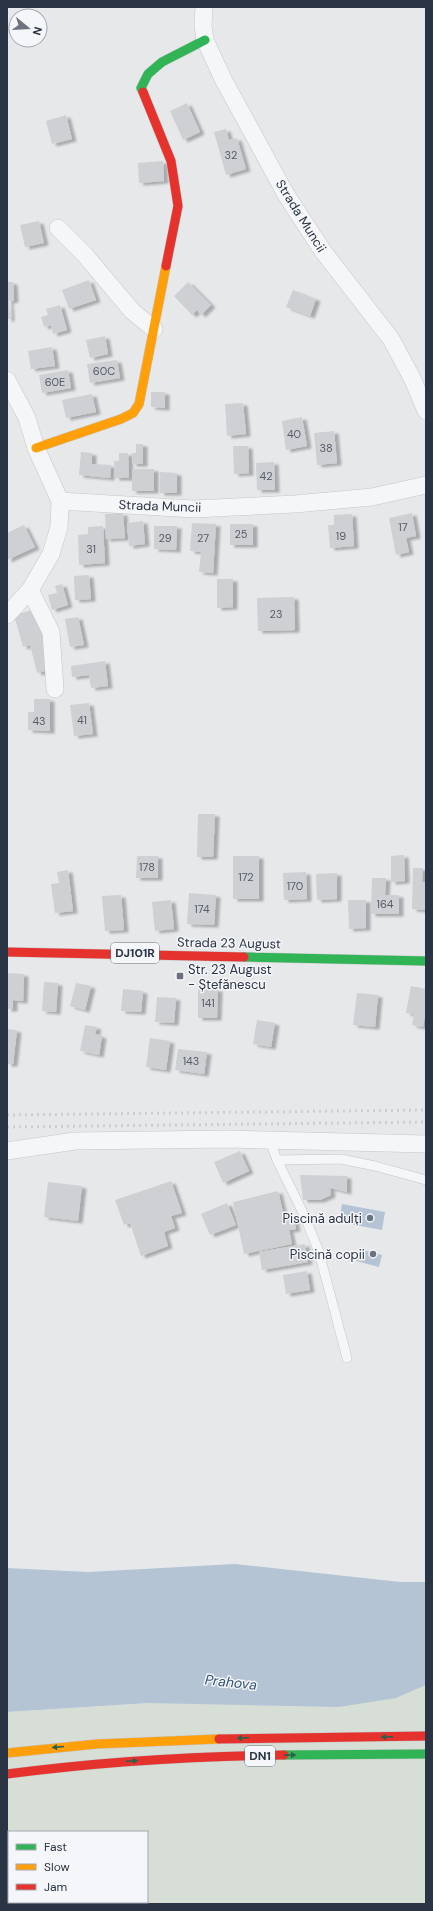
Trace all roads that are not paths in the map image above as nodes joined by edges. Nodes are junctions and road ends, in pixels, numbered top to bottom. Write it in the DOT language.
graph roads {
  1 [pos="204,7"];
  2 [pos="205,40"];
  3 [pos="58,228"];
  4 [pos="154,329"];
  5 [pos="7,380"];
  6 [pos="426,412"];
  7 [pos="36,448"];
  8 [pos="426,485"];
  9 [pos="60,501"];
  10 [pos="30,590"];
  11 [pos="7,615"];
  12 [pos="55,689"];
  13 [pos="7,952"];
  14 [pos="426,961"];
  15 [pos="270,1141"];
  16 [pos="426,1144"];
  17 [pos="7,1151"];
  18 [pos="277,1160"];
  19 [pos="426,1180"];
  20 [pos="347,1358"];
  21 [pos="426,1736"];
  22 [pos="7,1753"];
  23 [pos="426,1754"];
  24 [pos="7,1774"];
  1 -- 2 [label="street, Strada Muncii"];
  2 -- 4 [label="main road"];
  2 -- 6 [label="street, Strada Muncii"];
  3 -- 4 [label="street"];
  4 -- 7 [label="main road"];
  5 -- 7 [label="street"];
  7 -- 9 [label="street"];
  8 -- 9 [label="street, Strada Muncii"];
  9 -- 10 [label="street"];
  10 -- 11 [label="street"];
  10 -- 12 [label="street"];
  13 -- 14 [label="main road, Strada 23 August / DJ101R"];
  15 -- 16 [label="street"];
  15 -- 17 [label="street"];
  15 -- 18 [label="lane"];
  18 -- 19 [label="lane"];
  18 -- 20 [label="lane"];
  21 -- 22 [label="main road, DN1, one-way"];
  24 -- 23 [label="main road, DN1, one-way"];
}
